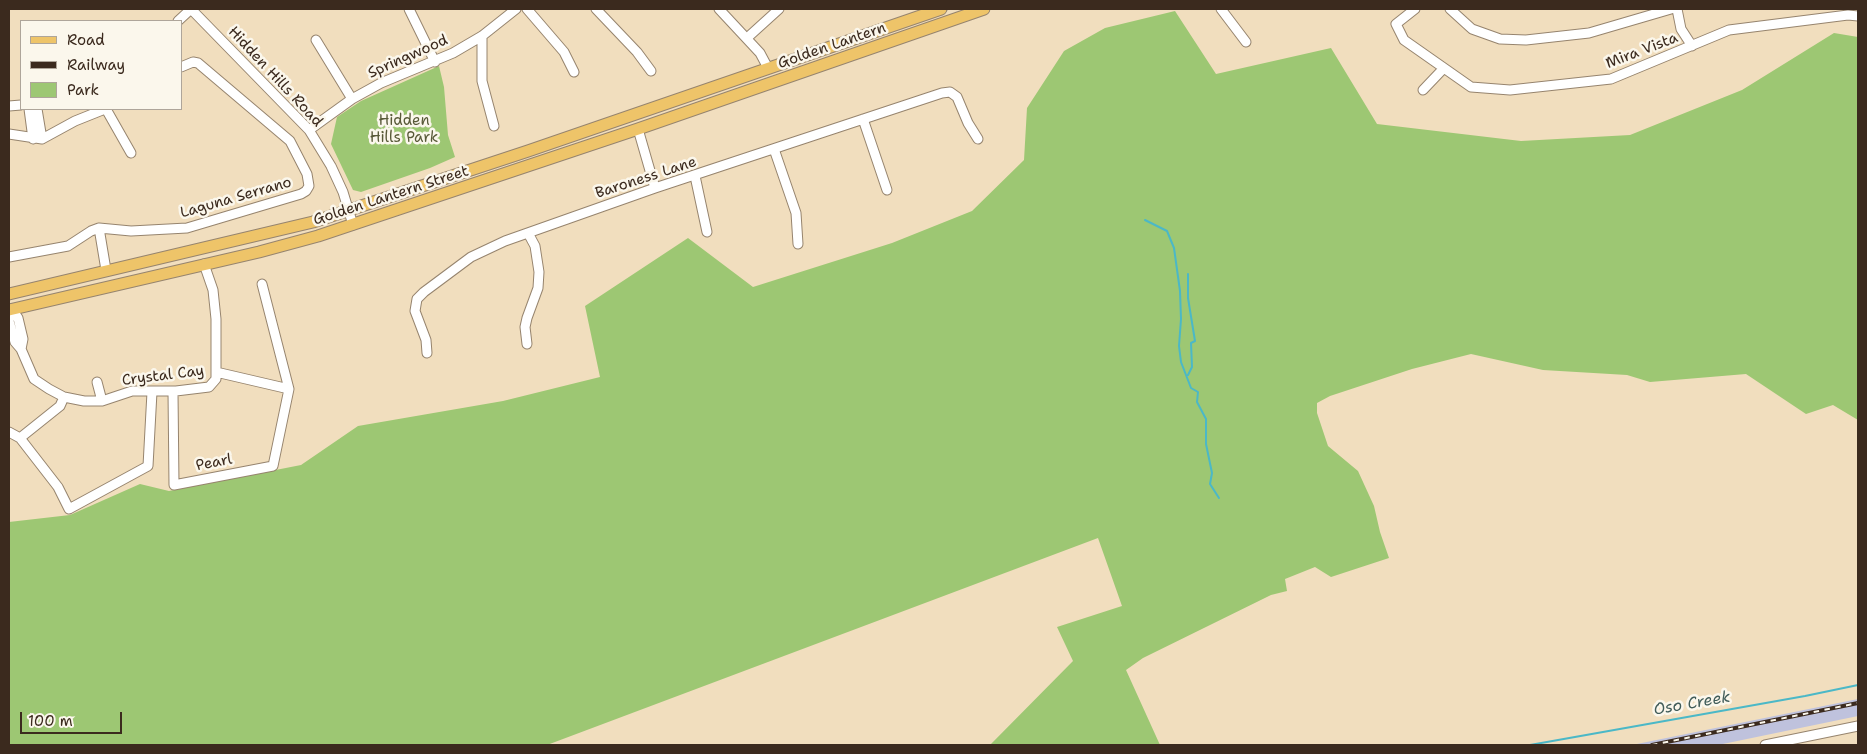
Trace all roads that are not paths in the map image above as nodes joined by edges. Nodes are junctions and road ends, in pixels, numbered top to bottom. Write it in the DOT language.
graph roads {
  1 [pos="191,9"];
  2 [pos="409,9"];
  3 [pos="516,9"];
  4 [pos="527,9"];
  5 [pos="596,9"];
  6 [pos="719,9"];
  7 [pos="779,9"];
  8 [pos="941,9"];
  9 [pos="968,9"];
  10 [pos="984,9"];
  11 [pos="1221,9"];
  12 [pos="1415,9"];
  13 [pos="1450,9"];
  14 [pos="1671,9"];
  15 [pos="1677,9"];
  16 [pos="1858,16"];
  17 [pos="179,20"];
  18 [pos="930,28"];
  19 [pos="482,36"];
  20 [pos="747,38"];
  21 [pos="316,40"];
  22 [pos="1246,42"];
  23 [pos="1692,46"];
  24 [pos="435,62"];
  25 [pos="182,67"];
  26 [pos="768,68"];
  27 [pos="1443,69"];
  28 [pos="651,71"];
  29 [pos="574,72"];
  30 [pos="792,75"];
  31 [pos="774,82"];
  32 [pos="760,87"];
  33 [pos="1423,90"];
  34 [pos="352,98"];
  35 [pos="648,109"];
  36 [pos="29,110"];
  37 [pos="37,110"];
  38 [pos="103,110"];
  39 [pos="107,110"];
  40 [pos="863,119"];
  41 [pos="612,121"];
  42 [pos="494,126"];
  43 [pos="309,130"];
  44 [pos="638,130"];
  45 [pos="9,134"];
  46 [pos="978,138"];
  47 [pos="38,139"];
  48 [pos="774,149"];
  49 [pos="131,153"];
  50 [pos="695,176"];
  51 [pos="656,188"];
  52 [pos="887,190"];
  53 [pos="349,210"];
  54 [pos="353,225"];
  55 [pos="100,228"];
  56 [pos="707,232"];
  57 [pos="528,233"];
  58 [pos="798,244"];
  59 [pos="9,257"];
  60 [pos="204,264"];
  61 [pos="106,270"];
  62 [pos="262,284"];
  63 [pos="34,289"];
  64 [pos="9,294"];
  65 [pos="10,309"];
  66 [pos="527,344"];
  67 [pos="426,353"];
  68 [pos="216,372"];
  69 [pos="97,382"];
  70 [pos="289,389"];
  71 [pos="152,392"];
  72 [pos="173,392"];
  73 [pos="64,397"];
  74 [pos="102,401"];
  75 [pos="9,432"];
  76 [pos="20,438"];
  77 [pos="1858,726"];
  78 [pos="1764,745"];
  1 -- 17 [label="street"];
  1 -- 43 [label="street, Hidden Hills Road"];
  2 -- 24 [label="street"];
  3 -- 19 [label="street, Springwood"];
  4 -- 29 [label="street"];
  5 -- 28 [label="street"];
  6 -- 20 [label="street"];
  7 -- 20 [label="street"];
  8 -- 26 [label="main road, Golden Lantern"];
  9 -- 18 [label="main road"];
  10 -- 18 [label="main road, Golden Lantern"];
  11 -- 22 [label="street"];
  12 -- 27 [label="street, Mira Vista"];
  13 -- 14 [label="street"];
  15 -- 23 [label="street"];
  16 -- 23 [label="street, Mira Vista"];
  18 -- 30 [label="main road, Golden Lantern"];
  19 -- 24 [label="street, Springwood"];
  19 -- 42 [label="street"];
  20 -- 26 [label="street"];
  21 -- 34 [label="street"];
  23 -- 27 [label="street, Mira Vista"];
  24 -- 34 [label="street, Springwood"];
  25 -- 55 [label="street, Laguna Serrano"];
  26 -- 30 [label="main road"];
  26 -- 32 [label="main road"];
  26 -- 35 [label="main road, Golden Lantern Street"];
  27 -- 33 [label="street"];
  30 -- 31 [label="main road, Golden Lantern"];
  31 -- 32 [label="main road, Golden Lantern Street"];
  32 -- 44 [label="main road, Golden Lantern Street"];
  34 -- 43 [label="street, Springwood"];
  35 -- 41 [label="main road, Golden Lantern Street"];
  35 -- 44 [label="main road"];
  36 -- 47 [label="street"];
  37 -- 47 [label="street"];
  38 -- 47 [label="street"];
  39 -- 49 [label="street"];
  40 -- 46 [label="street, Baroness Lane"];
  40 -- 48 [label="street, Baroness Lane"];
  40 -- 52 [label="street"];
  41 -- 44 [label="main road"];
  41 -- 53 [label="main road, Golden Lantern Street"];
  43 -- 53 [label="street, Hidden Hills Road"];
  44 -- 51 [label="street"];
  44 -- 54 [label="main road, Golden Lantern Street"];
  45 -- 47 [label="street"];
  48 -- 50 [label="street, Baroness Lane"];
  48 -- 58 [label="street"];
  50 -- 51 [label="street, Baroness Lane"];
  50 -- 56 [label="street"];
  51 -- 57 [label="street, Baroness Lane"];
  53 -- 54 [label="street, Hidden Hills Road"];
  53 -- 61 [label="main road, Golden Lantern Street"];
  54 -- 60 [label="main road, Golden Lantern Street"];
  55 -- 59 [label="street"];
  55 -- 61 [label="street"];
  57 -- 66 [label="street"];
  57 -- 67 [label="street, Baroness Lane"];
  60 -- 65 [label="main road, Golden Lantern Street"];
  60 -- 68 [label="street, Crystal Cay"];
  61 -- 63 [label="main road, Golden Lantern Street"];
  62 -- 70 [label="street"];
  63 -- 64 [label="main road, Golden Lantern Street"];
  63 -- 65 [label="main road"];
  65 -- 73 [label="street, Crystal Cay"];
  68 -- 70 [label="street"];
  68 -- 72 [label="street, Crystal Cay"];
  69 -- 74 [label="street"];
  70 -- 72 [label="street, Pearl"];
  71 -- 72 [label="street, Crystal Cay"];
  71 -- 74 [label="street, Crystal Cay"];
  71 -- 76 [label="street"];
  73 -- 74 [label="street, Crystal Cay"];
  73 -- 76 [label="street"];
  75 -- 76 [label="street"];
  77 -- 78 [label="street"];
}
